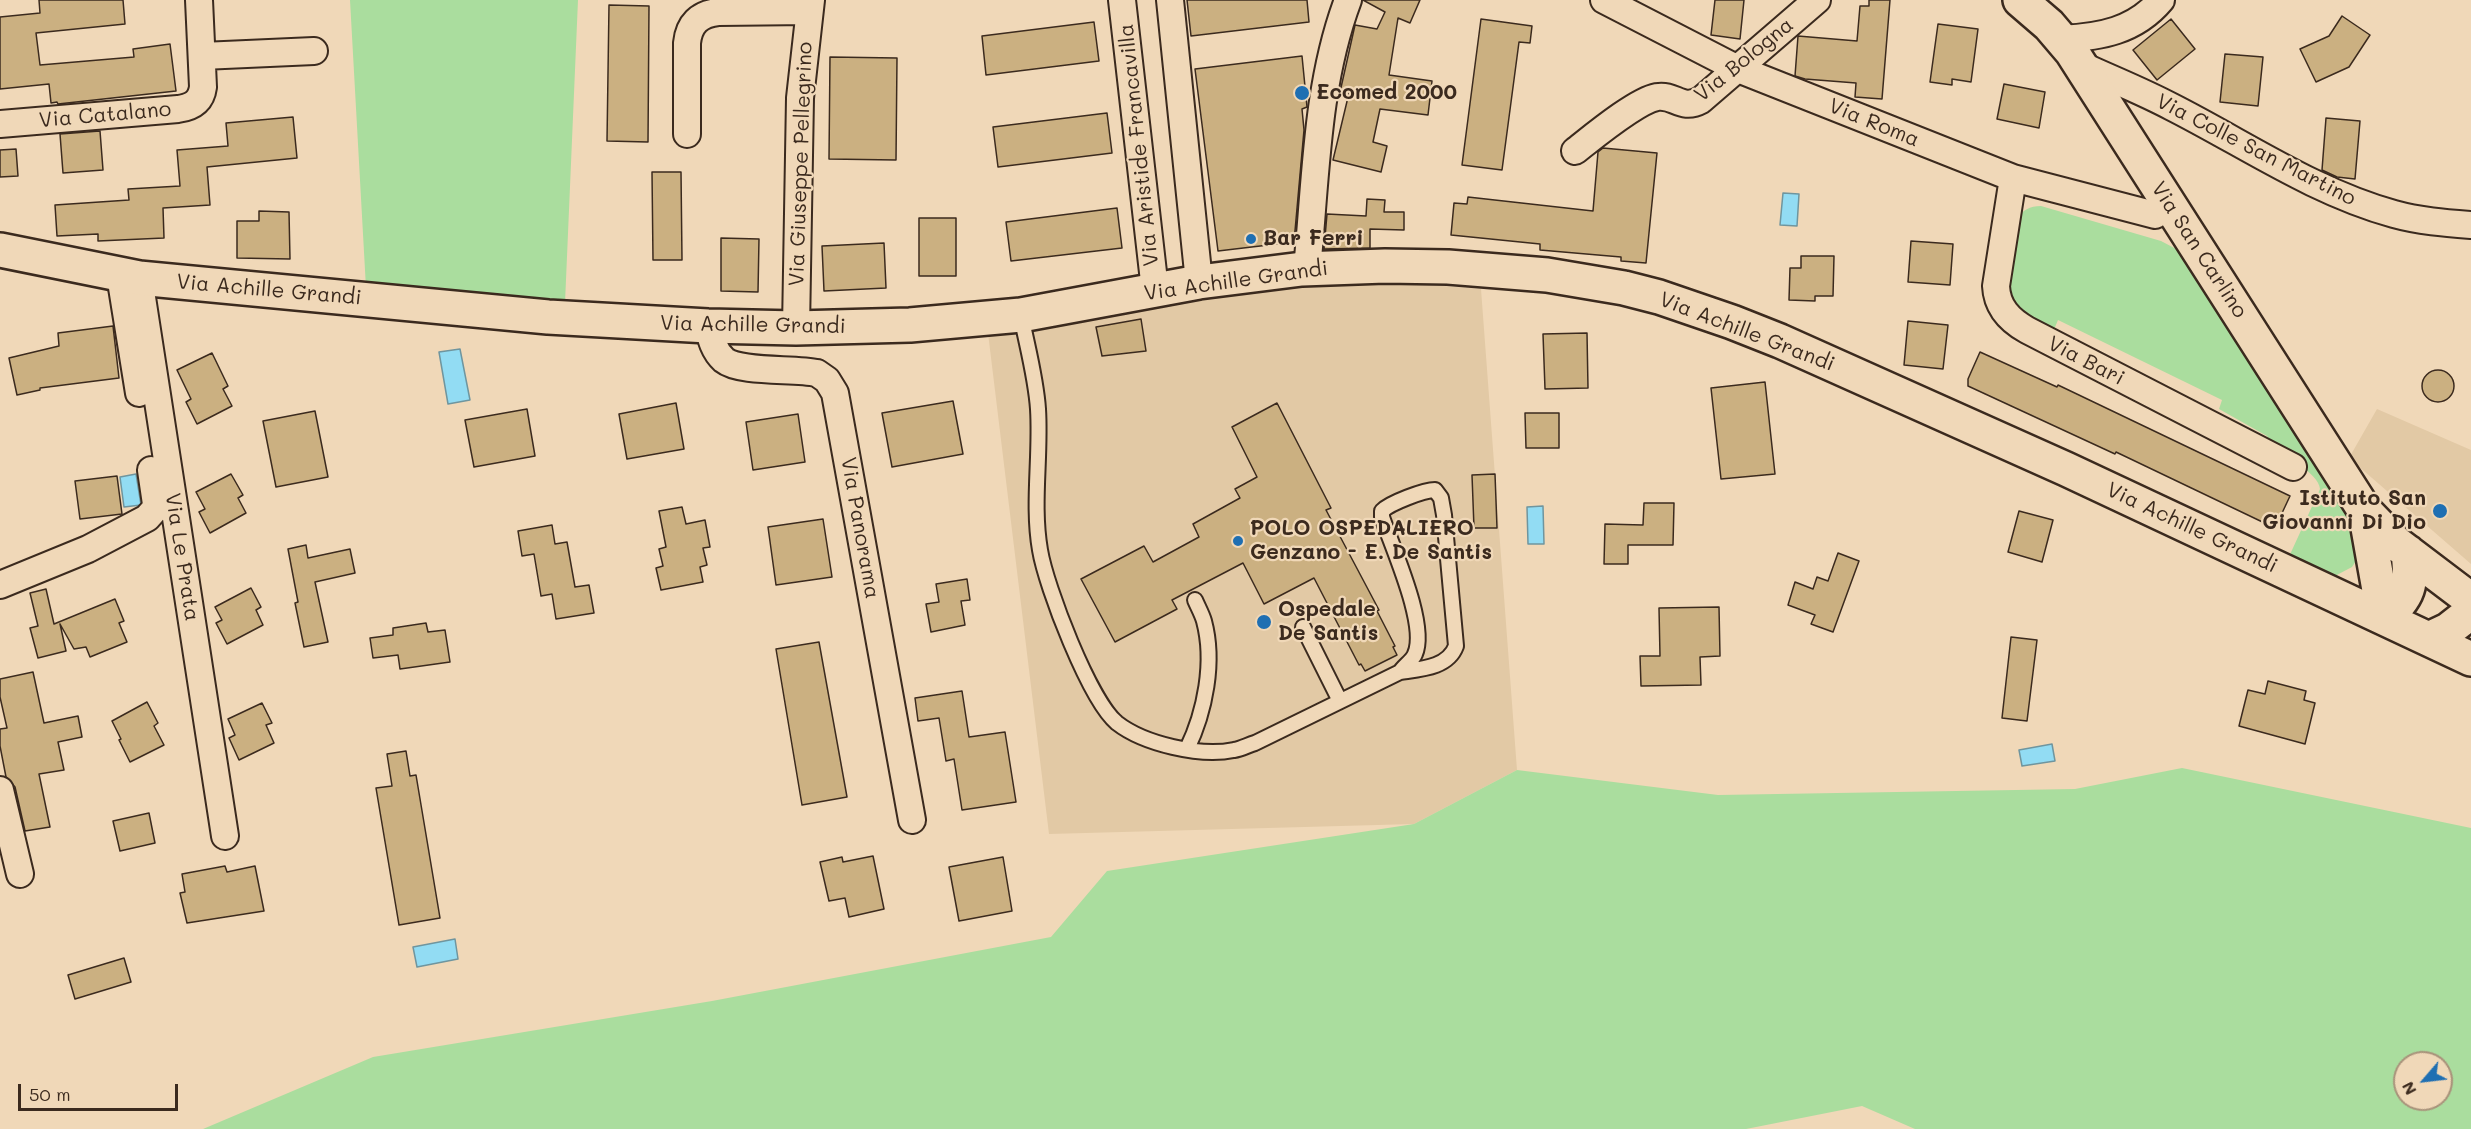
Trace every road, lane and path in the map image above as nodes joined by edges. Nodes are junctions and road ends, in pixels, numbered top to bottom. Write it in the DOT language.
graph roads {
  1 [pos="199,0"];
  2 [pos="1122,0"];
  3 [pos="1170,0"];
  4 [pos="1348,0"];
  5 [pos="1604,0"];
  6 [pos="1817,0"];
  7 [pos="2020,0"];
  8 [pos="2161,0"];
  9 [pos="810,5"];
  10 [pos="314,51"];
  11 [pos="2071,52"];
  12 [pos="202,56"];
  13 [pos="1738,69"];
  14 [pos="0,124"];
  15 [pos="687,134"];
  16 [pos="1575,150"];
  17 [pos="2013,178"];
  18 [pos="2155,215"];
  19 [pos="2471,225"];
  20 [pos="0,250"];
  21 [pos="1308,268"];
  22 [pos="130,277"];
  23 [pos="1199,282"];
  24 [pos="1155,290"];
  25 [pos="1021,315"];
  26 [pos="708,326"];
  27 [pos="796,328"];
  28 [pos="2294,466"];
  29 [pos="2365,511"];
  30 [pos="2372,543"];
  31 [pos="2408,552"];
  32 [pos="0,585"];
  33 [pos="2325,591"];
  34 [pos="1195,600"];
  35 [pos="2471,600"];
  36 [pos="2471,612"];
  37 [pos="2384,618"];
  38 [pos="1303,627"];
  39 [pos="2429,639"];
  40 [pos="2471,659"];
  41 [pos="1400,672"];
  42 [pos="1340,701"];
  43 [pos="1187,749"];
  44 [pos="0,790"];
  45 [pos="912,820"];
  46 [pos="225,837"];
  47 [pos="20,874"];
  1 -- 12 [label="street, Via Catalano"];
  2 -- 24 [label="street, Via Aristide Francavilla"];
  3 -- 23 [label="street"];
  4 -- 21 [label="street"];
  5 -- 13 [label="street, Via Roma"];
  6 -- 13 [label="street, Via Bologna"];
  7 -- 11 [label="street, Via San Carlino"];
  8 -- 11 [label="street"];
  9 -- 15 [label="street"];
  9 -- 27 [label="street, Via Giuseppe Pellegrino"];
  10 -- 12 [label="street"];
  11 -- 19 [label="street, Via Colle San Martino"];
  11 -- 29 [label="street, Via San Carlino"];
  12 -- 14 [label="street, Via Catalano"];
  13 -- 16 [label="street, Via Bologna"];
  13 -- 17 [label="street, Via Roma"];
  17 -- 18 [label="street, Via Roma"];
  17 -- 28 [label="street, Via Bari"];
  20 -- 22 [label="street, Via Achille Grandi"];
  21 -- 23 [label="street, Via Achille Grandi"];
  21 -- 33 [label="street, Via Achille Grandi"];
  22 -- 26 [label="street, Via Achille Grandi"];
  22 -- 32 [label="street, Via Le Prata"];
  22 -- 46 [label="street, Via Le Prata"];
  23 -- 24 [label="street, Via Achille Grandi"];
  24 -- 25 [label="street, Via Achille Grandi"];
  25 -- 27 [label="street, Via Achille Grandi"];
  25 -- 43 [label="lane"];
  26 -- 27 [label="street, Via Achille Grandi"];
  26 -- 45 [label="street, Via Panorama"];
  29 -- 30 [label="street, Via San Carlino"];
  29 -- 31 [label="street, Via San Carlino"];
  30 -- 33 [label="street"];
  30 -- 37 [label="street, Via San Carlino"];
  31 -- 35 [label="street, Via San Carlino"];
  31 -- 37 [label="street"];
  33 -- 37 [label="street, Via Achille Grandi"];
  34 -- 43 [label="lane"];
  36 -- 39 [label="street"];
  37 -- 39 [label="street, Via Achille Grandi"];
  38 -- 42 [label="lane"];
  39 -- 40 [label="street, Via Achille Grandi"];
  41 -- 41 [label="lane"];
  41 -- 42 [label="lane"];
  42 -- 43 [label="lane"];
  44 -- 47 [label="street"];
}
